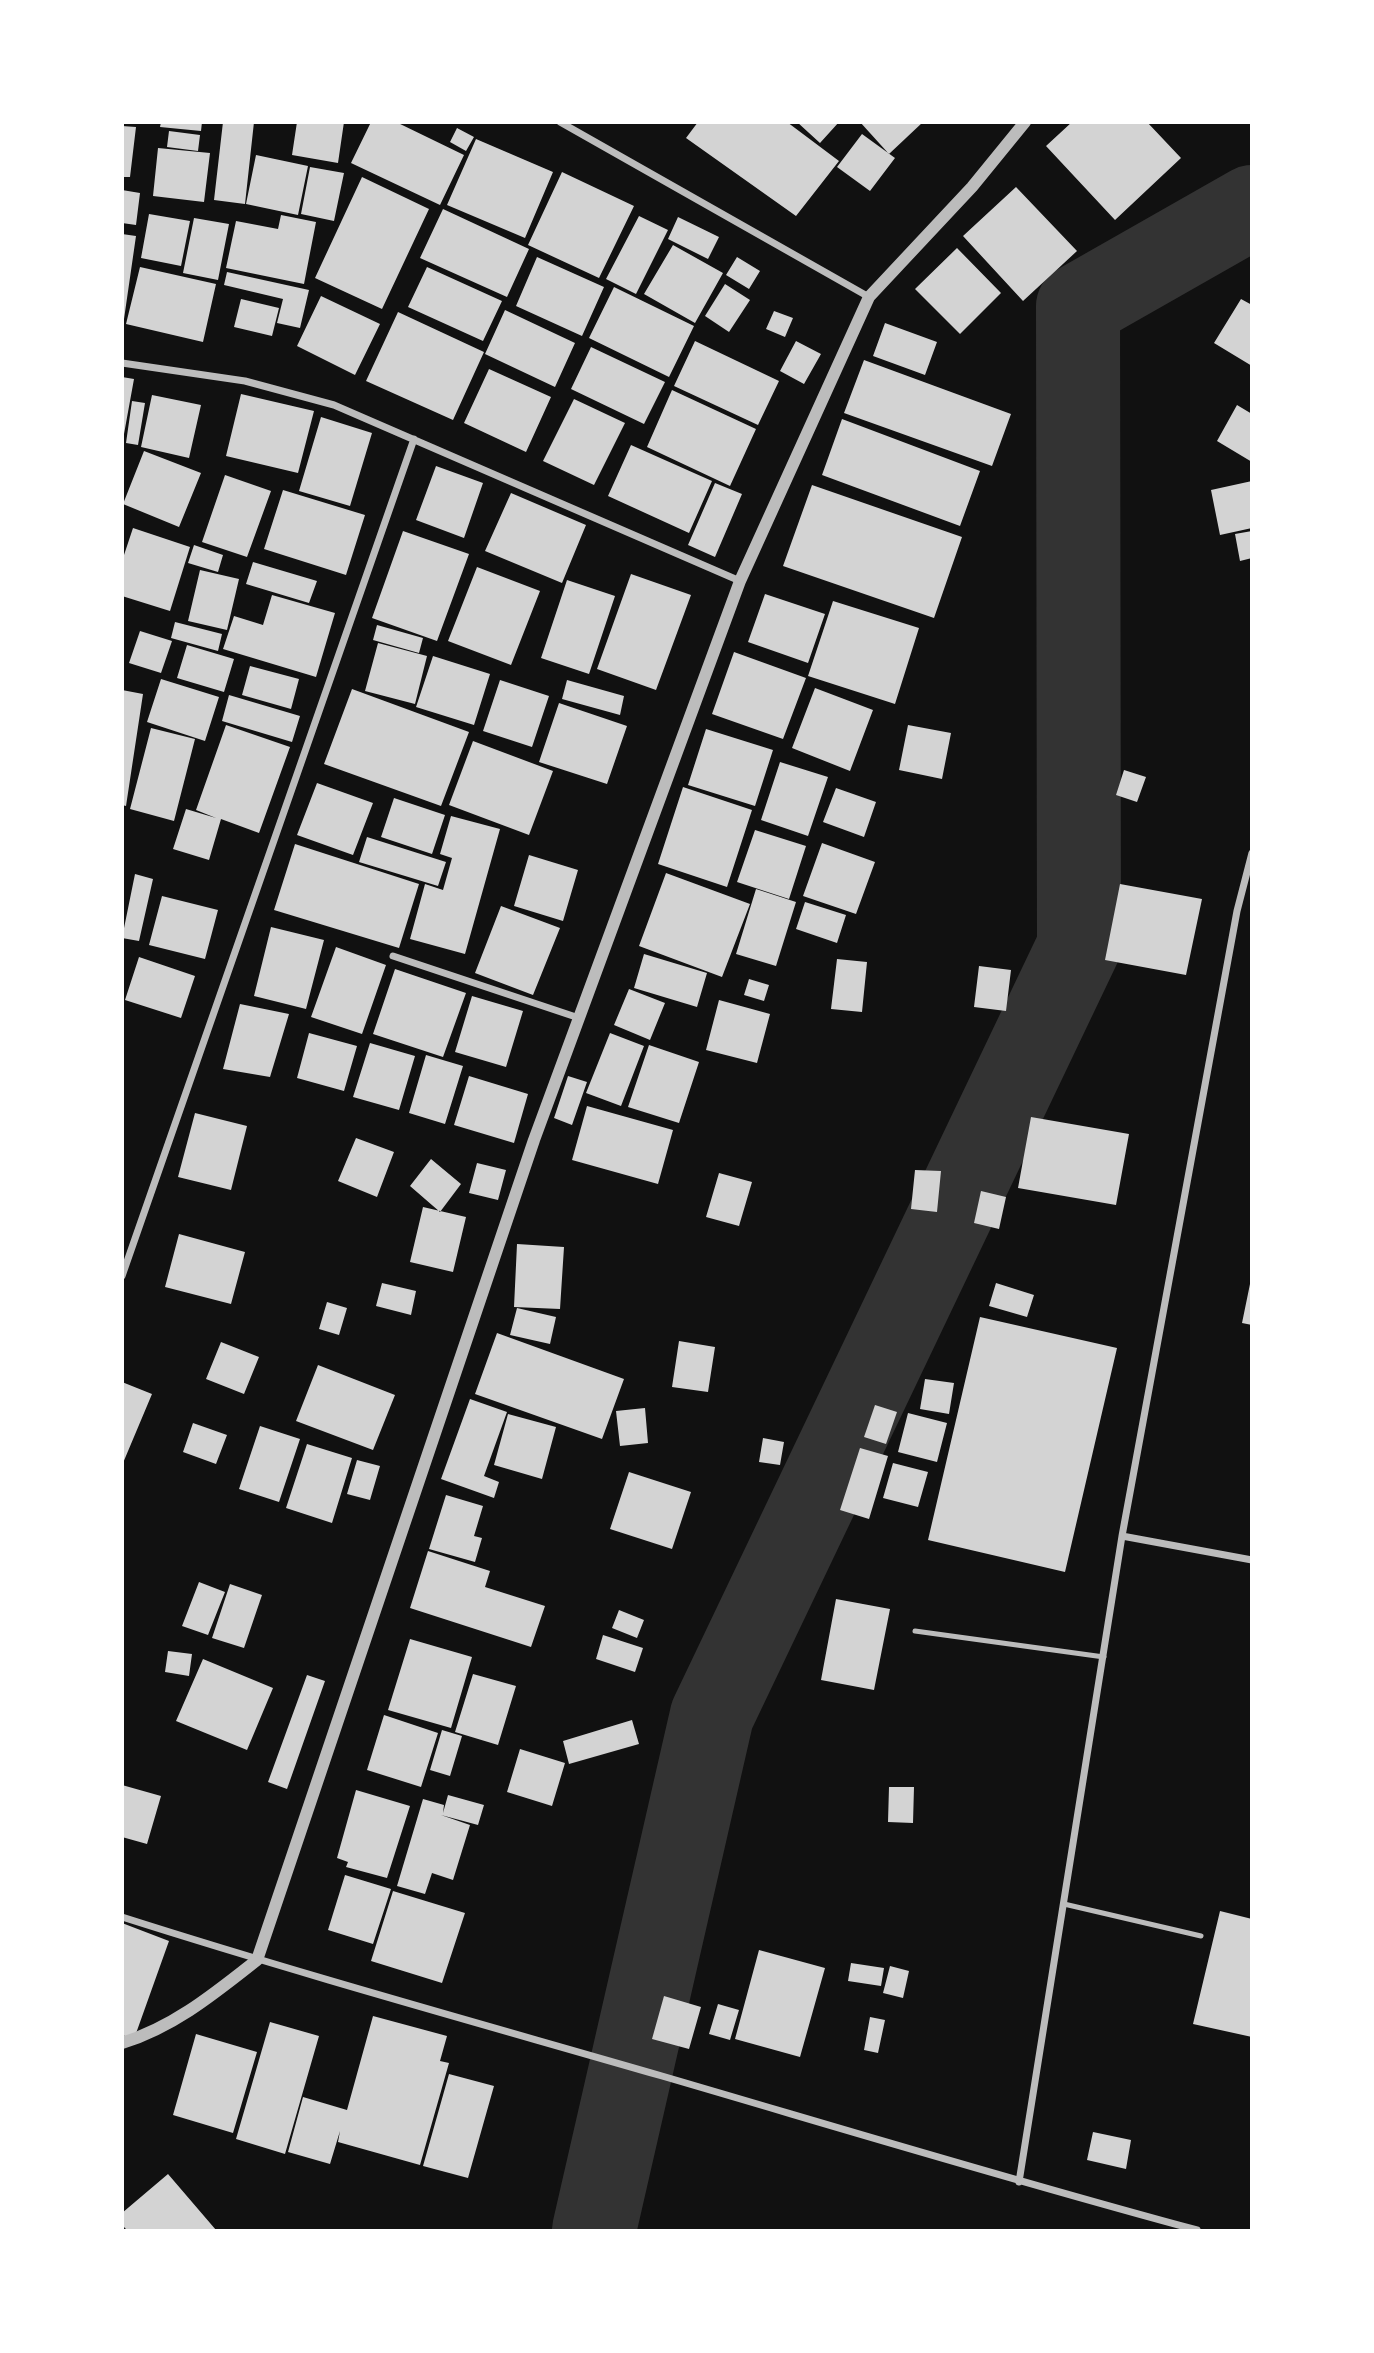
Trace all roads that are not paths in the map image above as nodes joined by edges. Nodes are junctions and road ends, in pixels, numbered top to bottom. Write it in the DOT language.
graph roads {
  1 [pos="560,122"];
  2 [pos="1025,122"];
  3 [pos="869,297"];
  4 [pos="122,363"];
  5 [pos="414,439"];
  6 [pos="740,581"];
  7 [pos="1251,853"];
  8 [pos="393,956"];
  9 [pos="579,1018"];
  10 [pos="122,1276"];
  11 [pos="1122,1536"];
  12 [pos="1251,1560"];
  13 [pos="915,1631"];
  14 [pos="1104,1657"];
  15 [pos="1064,1904"];
  16 [pos="122,1917"];
  17 [pos="1201,1936"];
  18 [pos="257,1959"];
  19 [pos="122,2043"];
  20 [pos="1019,2182"];
  21 [pos="1197,2231"];
  1 -- 3 [label="street"];
  2 -- 3 [label="street"];
  3 -- 6 [label="street"];
  4 -- 5 [label="street"];
  5 -- 6 [label="street"];
  5 -- 10 [label="street"];
  6 -- 9 [label="street"];
  7 -- 11 [label="street"];
  8 -- 9 [label="street"];
  9 -- 18 [label="street"];
  11 -- 12 [label="street"];
  11 -- 14 [label="street"];
  13 -- 14 [label="lane"];
  14 -- 15 [label="street"];
  15 -- 17 [label="lane"];
  15 -- 20 [label="street"];
  16 -- 18 [label="street"];
  18 -- 19 [label="street"];
  18 -- 20 [label="street"];
  20 -- 21 [label="street"];
}
